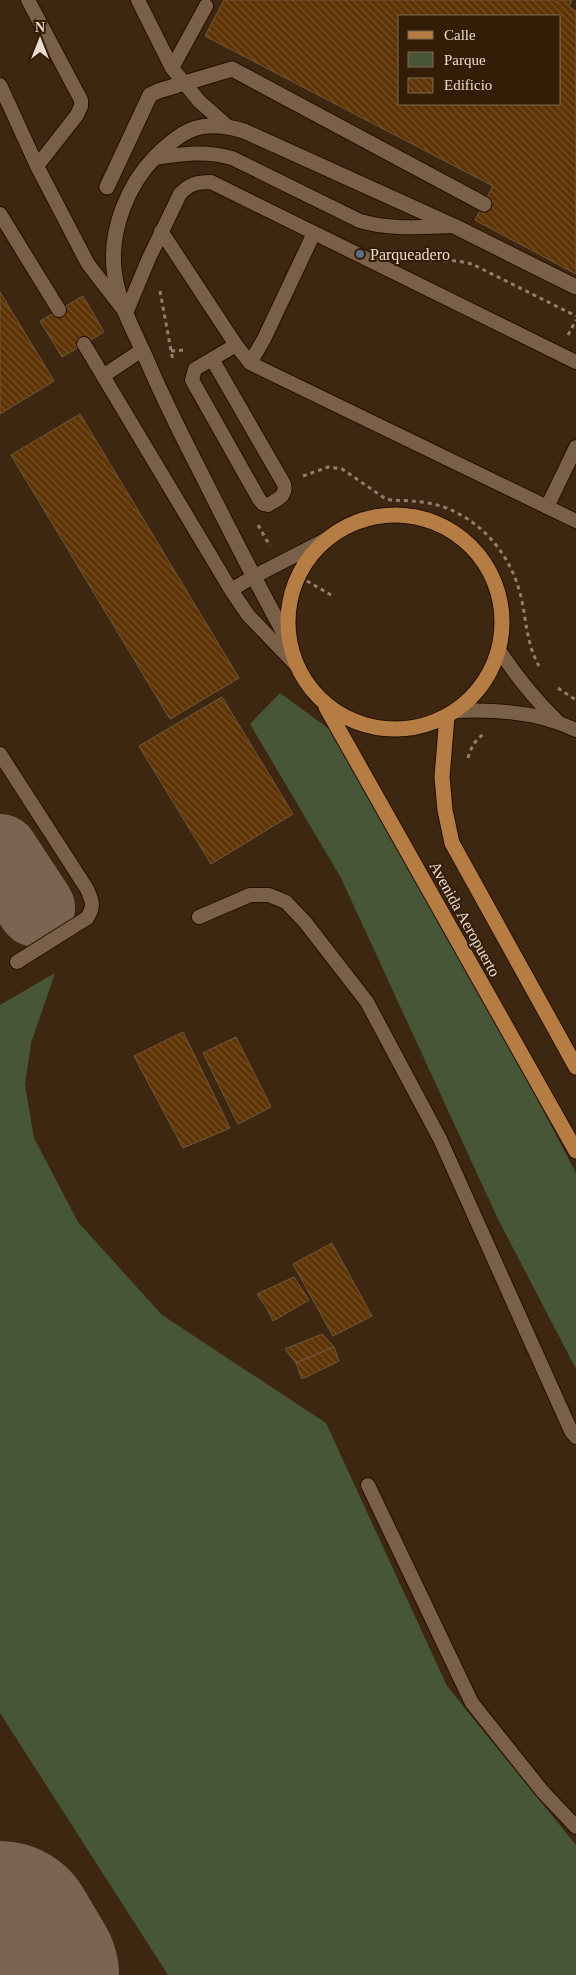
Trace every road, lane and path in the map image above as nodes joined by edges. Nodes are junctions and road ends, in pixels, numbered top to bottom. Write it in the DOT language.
graph roads {
  1 [pos="28,0"];
  2 [pos="138,0"];
  3 [pos="206,6"];
  4 [pos="172,68"];
  5 [pos="183,83"];
  6 [pos="0,86"];
  7 [pos="226,125"];
  8 [pos="154,158"];
  9 [pos="37,166"];
  10 [pos="107,187"];
  11 [pos="484,204"];
  12 [pos="0,214"];
  13 [pos="454,226"];
  14 [pos="161,232"];
  15 [pos="314,233"];
  16 [pos="576,287"];
  17 [pos="59,310"];
  18 [pos="126,313"];
  19 [pos="84,344"];
  20 [pos="236,345"];
  21 [pos="142,350"];
  22 [pos="172,351"];
  23 [pos="214,358"];
  24 [pos="576,362"];
  25 [pos="250,363"];
  26 [pos="103,376"];
  27 [pos="576,447"];
  28 [pos="297,476"];
  29 [pos="547,507"];
  30 [pos="576,521"];
  31 [pos="325,540"];
  32 [pos="253,577"];
  33 [pos="231,590"];
  34 [pos="289,642"];
  35 [pos="499,650"];
  36 [pos="296,665"];
  37 [pos="544,672"];
  38 [pos="554,684"];
  39 [pos="576,700"];
  40 [pos="324,703"];
  41 [pos="452,714"];
  42 [pos="556,720"];
  43 [pos="576,730"];
  44 [pos="491,731"];
  45 [pos="0,754"];
  46 [pos="467,765"];
  47 [pos="199,917"];
  48 [pos="17,962"];
  49 [pos="576,1067"];
  50 [pos="576,1151"];
  51 [pos="576,1437"];
  52 [pos="368,1484"];
  53 [pos="576,1827"];
  1 -- 9 [label="lane"];
  2 -- 4 [label="lane"];
  3 -- 4 [label="lane"];
  4 -- 5 [label="lane"];
  5 -- 7 [label="lane"];
  5 -- 10 [label="street"];
  5 -- 11 [label="street"];
  6 -- 9 [label="lane"];
  7 -- 8 [label="street"];
  7 -- 13 [label="street"];
  8 -- 13 [label="lane"];
  8 -- 18 [label="street"];
  9 -- 18 [label="lane"];
  12 -- 17 [label="lane"];
  13 -- 16 [label="street"];
  14 -- 15 [label="lane"];
  14 -- 18 [label="lane"];
  14 -- 20 [label="lane"];
  15 -- 24 [label="lane"];
  15 -- 25 [label="lane"];
  18 -- 21 [label="street"];
  19 -- 26 [label="lane"];
  20 -- 23 [label="lane"];
  20 -- 25 [label="lane"];
  21 -- 26 [label="lane"];
  21 -- 32 [label="street"];
  22 -- 23 [label="path"];
  23 -- 23 [label="lane"];
  25 -- 29 [label="lane"];
  26 -- 33 [label="lane"];
  27 -- 29 [label="lane"];
  28 -- 37 [label="path"];
  29 -- 30 [label="lane"];
  31 -- 32 [label="lane"];
  31 -- 34 [label="main road"];
  31 -- 35 [label="main road"];
  32 -- 33 [label="lane"];
  32 -- 34 [label="street"];
  33 -- 36 [label="lane"];
  34 -- 36 [label="main road"];
  35 -- 41 [label="main road"];
  35 -- 42 [label="lane"];
  36 -- 40 [label="main road"];
  38 -- 39 [label="path"];
  40 -- 41 [label="main road"];
  40 -- 50 [label="main road, Avenida Aeropuerto"];
  41 -- 42 [label="lane"];
  41 -- 49 [label="main road, Avenida Aeropuerto"];
  42 -- 43 [label="lane"];
  44 -- 46 [label="path"];
  45 -- 48 [label="lane"];
  47 -- 51 [label="lane"];
  52 -- 53 [label="lane"];
}
